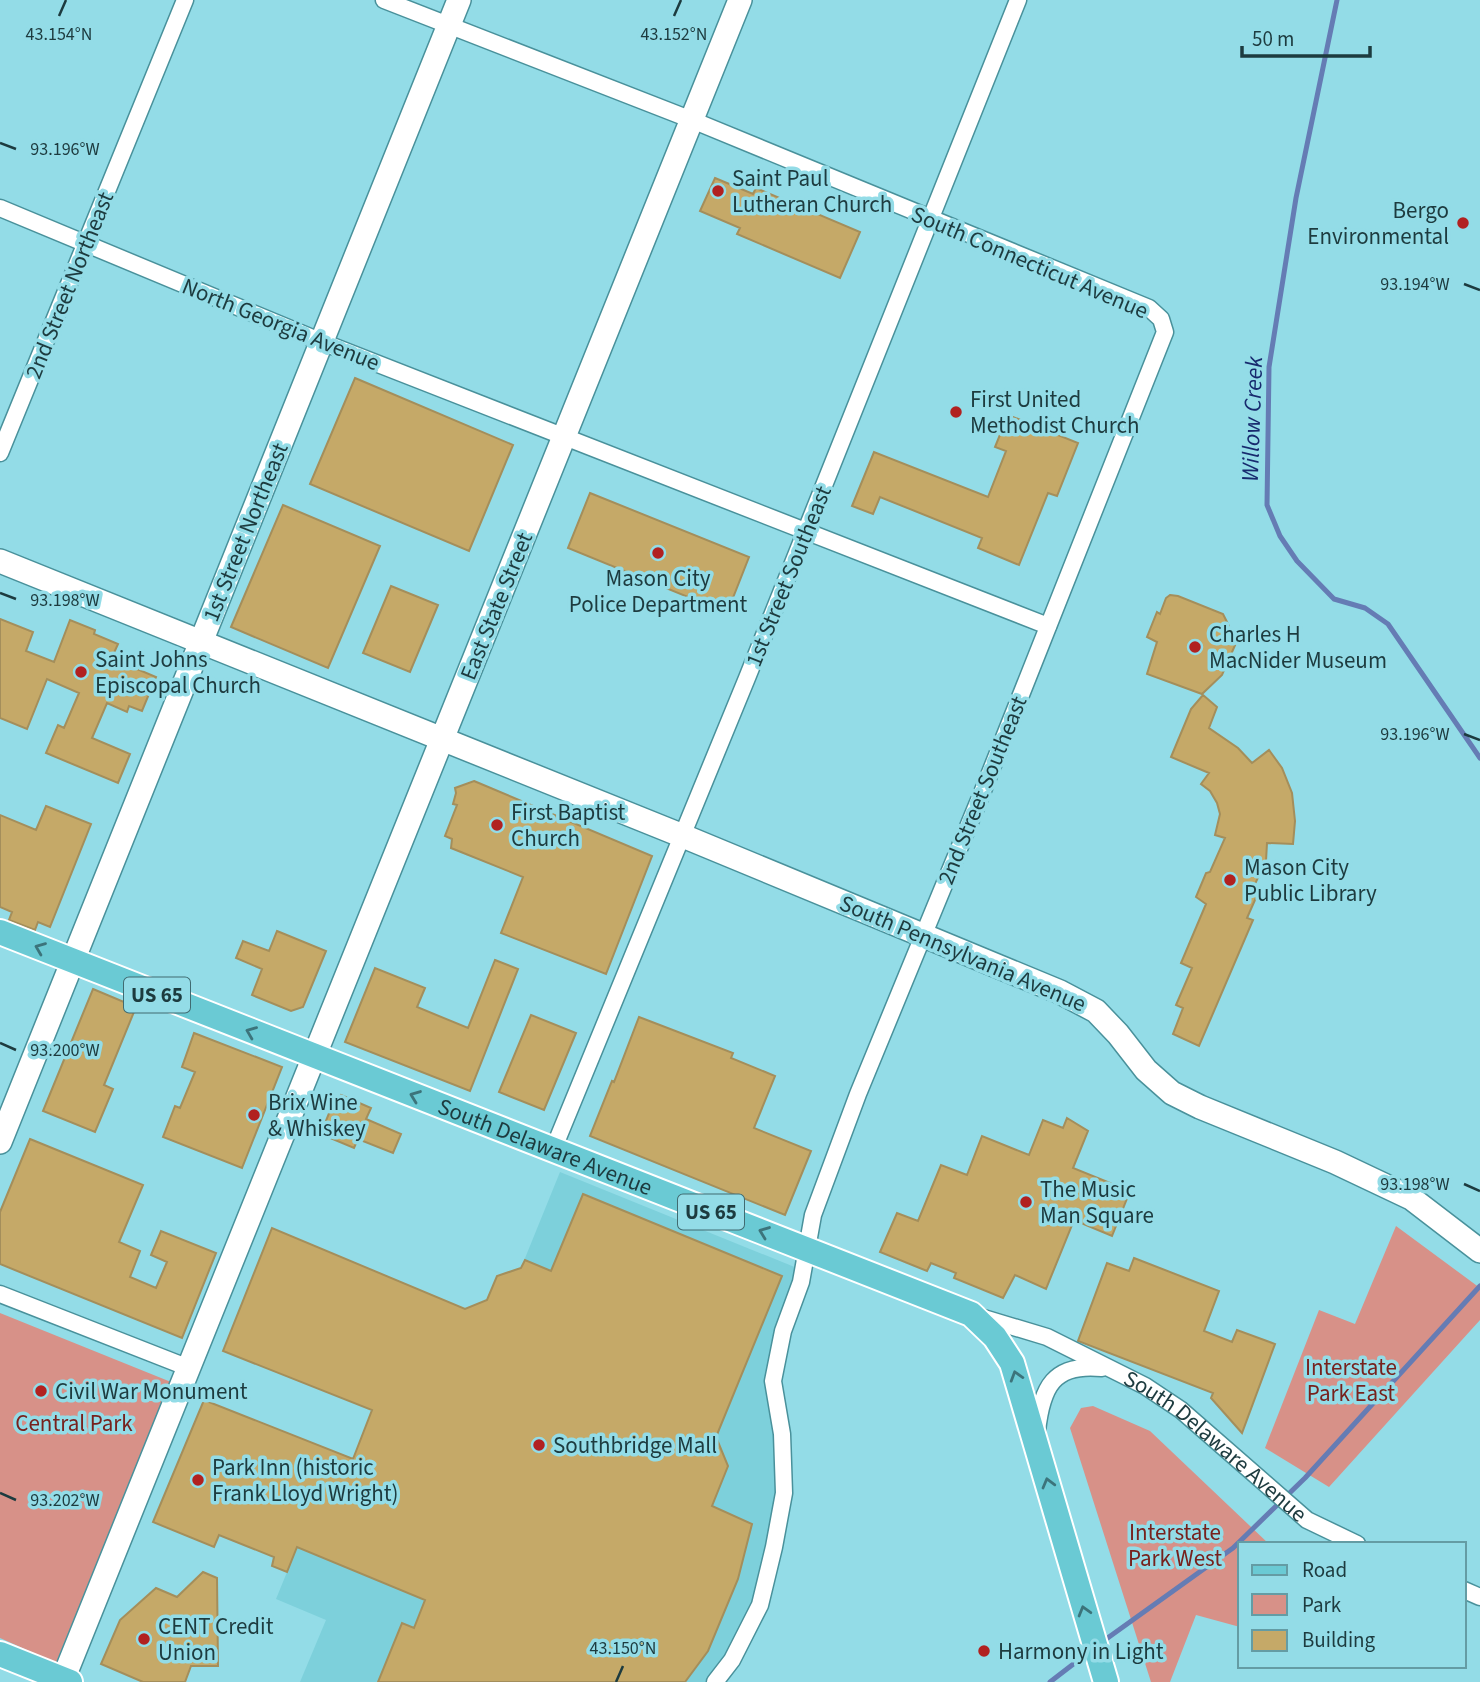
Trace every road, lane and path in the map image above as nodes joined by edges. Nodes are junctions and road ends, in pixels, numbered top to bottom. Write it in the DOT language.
graph roads {
  1 [pos="186,0"];
  2 [pos="384,0"];
  3 [pos="459,0"];
  4 [pos="740,0"];
  5 [pos="1018,0"];
  6 [pos="449,25"];
  7 [pos="692,120"];
  8 [pos="0,208"];
  9 [pos="930,219"];
  10 [pos="86,243"];
  11 [pos="1165,332"];
  12 [pos="321,342"];
  13 [pos="564,438"];
  14 [pos="0,453"];
  15 [pos="805,531"];
  16 [pos="0,561"];
  17 [pos="1048,626"];
  18 [pos="201,640"];
  19 [pos="443,739"];
  20 [pos="683,836"];
  21 [pos="0,932"];
  22 [pos="922,934"];
  23 [pos="73,961"];
  24 [pos="314,1057"];
  25 [pos="0,1142"];
  26 [pos="553,1150"];
  27 [pos="808,1250"];
  28 [pos="1480,1251"];
  29 [pos="0,1294"];
  30 [pos="971,1314"];
  31 [pos="189,1368"];
  32 [pos="1108,1369"];
  33 [pos="1036,1441"];
  34 [pos="1353,1542"];
  35 [pos="0,1654"];
  36 [pos="1104,1680"];
  37 [pos="65,1681"];
  38 [pos="715,1682"];
  1 -- 10 [label="street, 2nd Street Northeast"];
  2 -- 6 [label="street, South Connecticut Avenue"];
  3 -- 6 [label="main road, 1st Street Northeast"];
  4 -- 7 [label="main road, East State Street"];
  5 -- 9 [label="street, 1st Street Southeast"];
  6 -- 7 [label="street, South Connecticut Avenue"];
  6 -- 12 [label="main road, 1st Street Northeast"];
  7 -- 9 [label="street, South Connecticut Avenue"];
  7 -- 13 [label="main road, East State Street"];
  8 -- 10 [label="street, North Georgia Avenue"];
  9 -- 11 [label="street, South Connecticut Avenue"];
  9 -- 15 [label="street, 1st Street Southeast"];
  10 -- 12 [label="street, North Georgia Avenue"];
  10 -- 14 [label="street, 2nd Street Northeast"];
  11 -- 17 [label="street, 2nd Street Southeast"];
  12 -- 13 [label="street, North Georgia Avenue"];
  12 -- 18 [label="main road, 1st Street Northeast"];
  13 -- 15 [label="street, North Georgia Avenue"];
  13 -- 19 [label="main road, East State Street"];
  15 -- 17 [label="street, North Georgia Avenue"];
  15 -- 20 [label="street, 1st Street Southeast"];
  16 -- 18 [label="main road, South Pennsylvania Avenue"];
  17 -- 22 [label="street, 2nd Street Southeast"];
  18 -- 19 [label="main road, South Pennsylvania Avenue"];
  18 -- 23 [label="main road, 1st Street Northeast"];
  19 -- 20 [label="main road, South Pennsylvania Avenue"];
  19 -- 24 [label="main road, East State Street"];
  20 -- 22 [label="main road, South Pennsylvania Avenue"];
  20 -- 26 [label="street, 1st Street Southeast"];
  23 -- 21 [label="main road, US 65, one-way"];
  22 -- 27 [label="street, 2nd Street Southeast"];
  22 -- 28 [label="main road, South Pennsylvania Avenue"];
  24 -- 23 [label="main road, US 65, one-way"];
  23 -- 25 [label="main road, 1st Street Northeast"];
  26 -- 24 [label="main road, South Delaware Avenue / US 65, one-way"];
  24 -- 31 [label="main road, East State Street"];
  27 -- 26 [label="main road, South Delaware Avenue / US 65, one-way"];
  27 -- 30 [label="main road, South Delaware Avenue / US 65"];
  27 -- 38 [label="street, 2nd Street Southeast"];
  29 -- 31 [label="street"];
  30 -- 32 [label="street, South Delaware Avenue"];
  33 -- 30 [label="main road, South Delaware Avenue / US 65, one-way"];
  31 -- 37 [label="main road, East State Street"];
  32 -- 33 [label="street, South Delaware Avenue"];
  32 -- 34 [label="street, South Delaware Avenue"];
  36 -- 33 [label="main road, US 65, one-way"];
  35 -- 37 [label="main road"];
}
